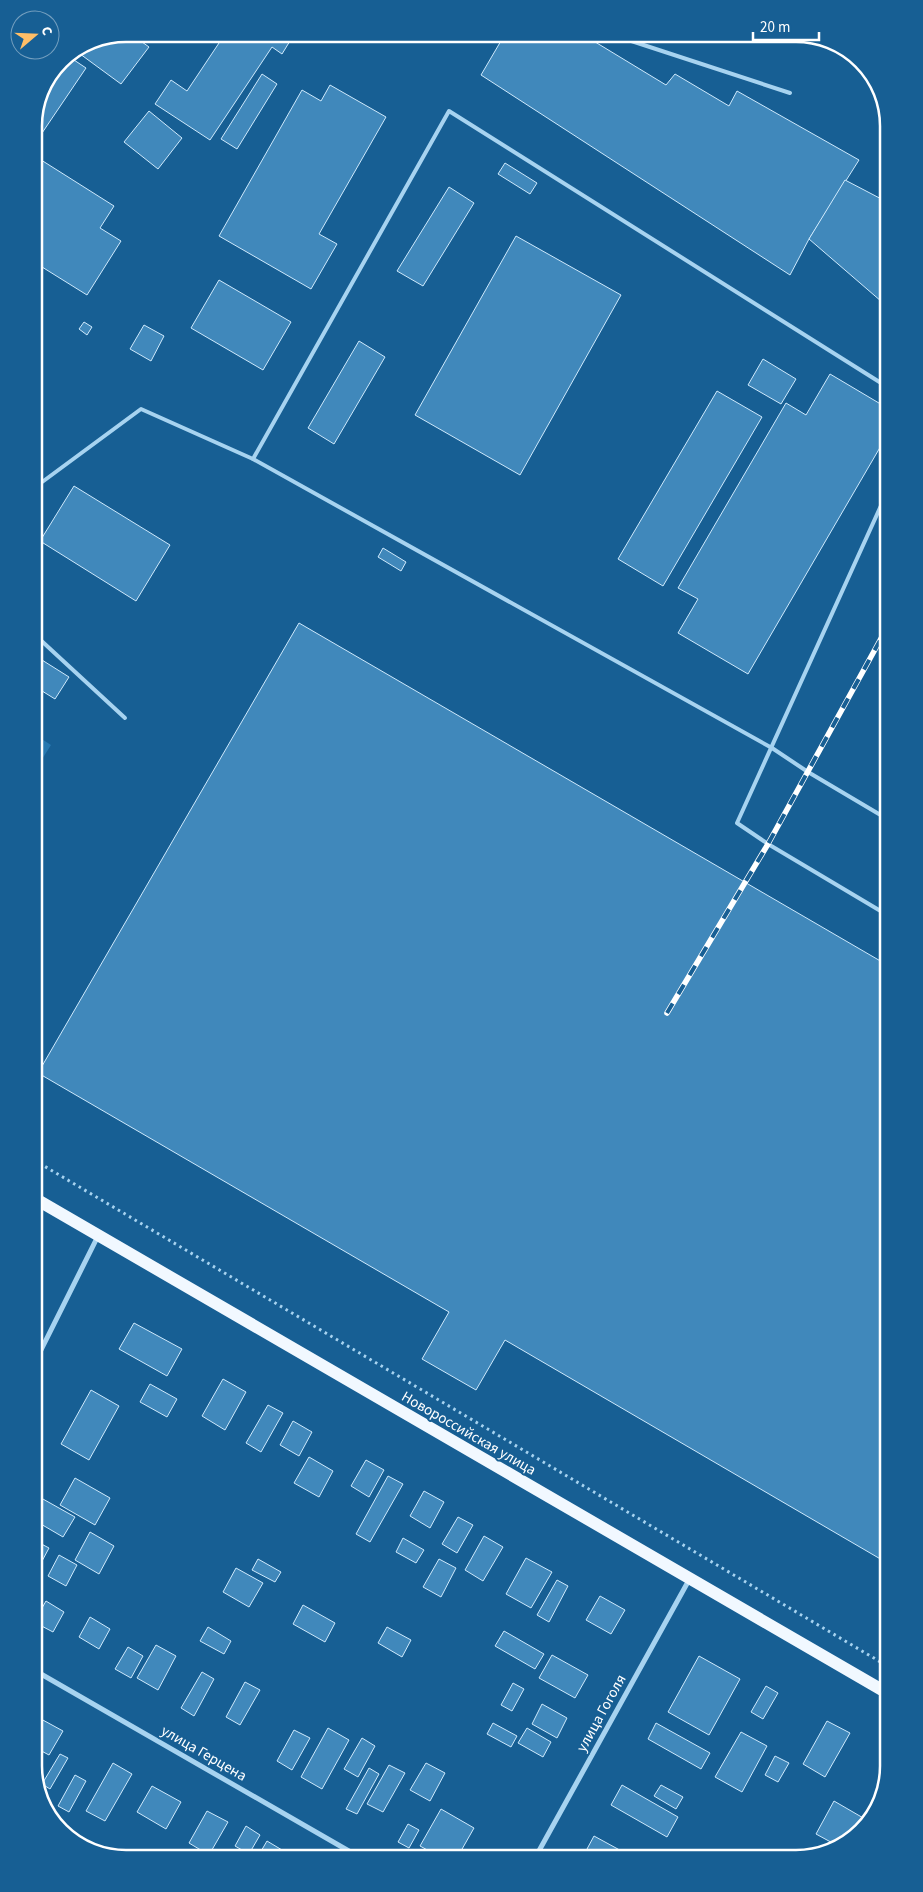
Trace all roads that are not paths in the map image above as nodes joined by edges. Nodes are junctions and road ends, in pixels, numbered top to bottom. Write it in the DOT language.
graph roads {
  1 [pos="637,43"];
  2 [pos="790,93"];
  3 [pos="880,382"];
  4 [pos="253,459"];
  5 [pos="43,482"];
  6 [pos="880,508"];
  7 [pos="43,642"];
  8 [pos="125,718"];
  9 [pos="772,748"];
  10 [pos="880,815"];
  11 [pos="880,911"];
  12 [pos="42,1203"];
  13 [pos="98,1236"];
  14 [pos="42,1347"];
  15 [pos="689,1579"];
  16 [pos="42,1675"];
  17 [pos="880,1689"];
  18 [pos="346,1849"];
  19 [pos="540,1850"];
  1 -- 2 [label="lane"];
  3 -- 4 [label="lane"];
  4 -- 5 [label="lane"];
  4 -- 9 [label="lane"];
  6 -- 9 [label="lane"];
  7 -- 8 [label="lane"];
  9 -- 10 [label="lane"];
  9 -- 11 [label="lane"];
  12 -- 13 [label="main road, Новороссийская улица"];
  13 -- 14 [label="street"];
  13 -- 15 [label="main road, Новороссийская улица"];
  15 -- 17 [label="main road, Новороссийская улица"];
  15 -- 19 [label="street, улица Гоголя"];
  16 -- 18 [label="street, улица Герцена"];
}
